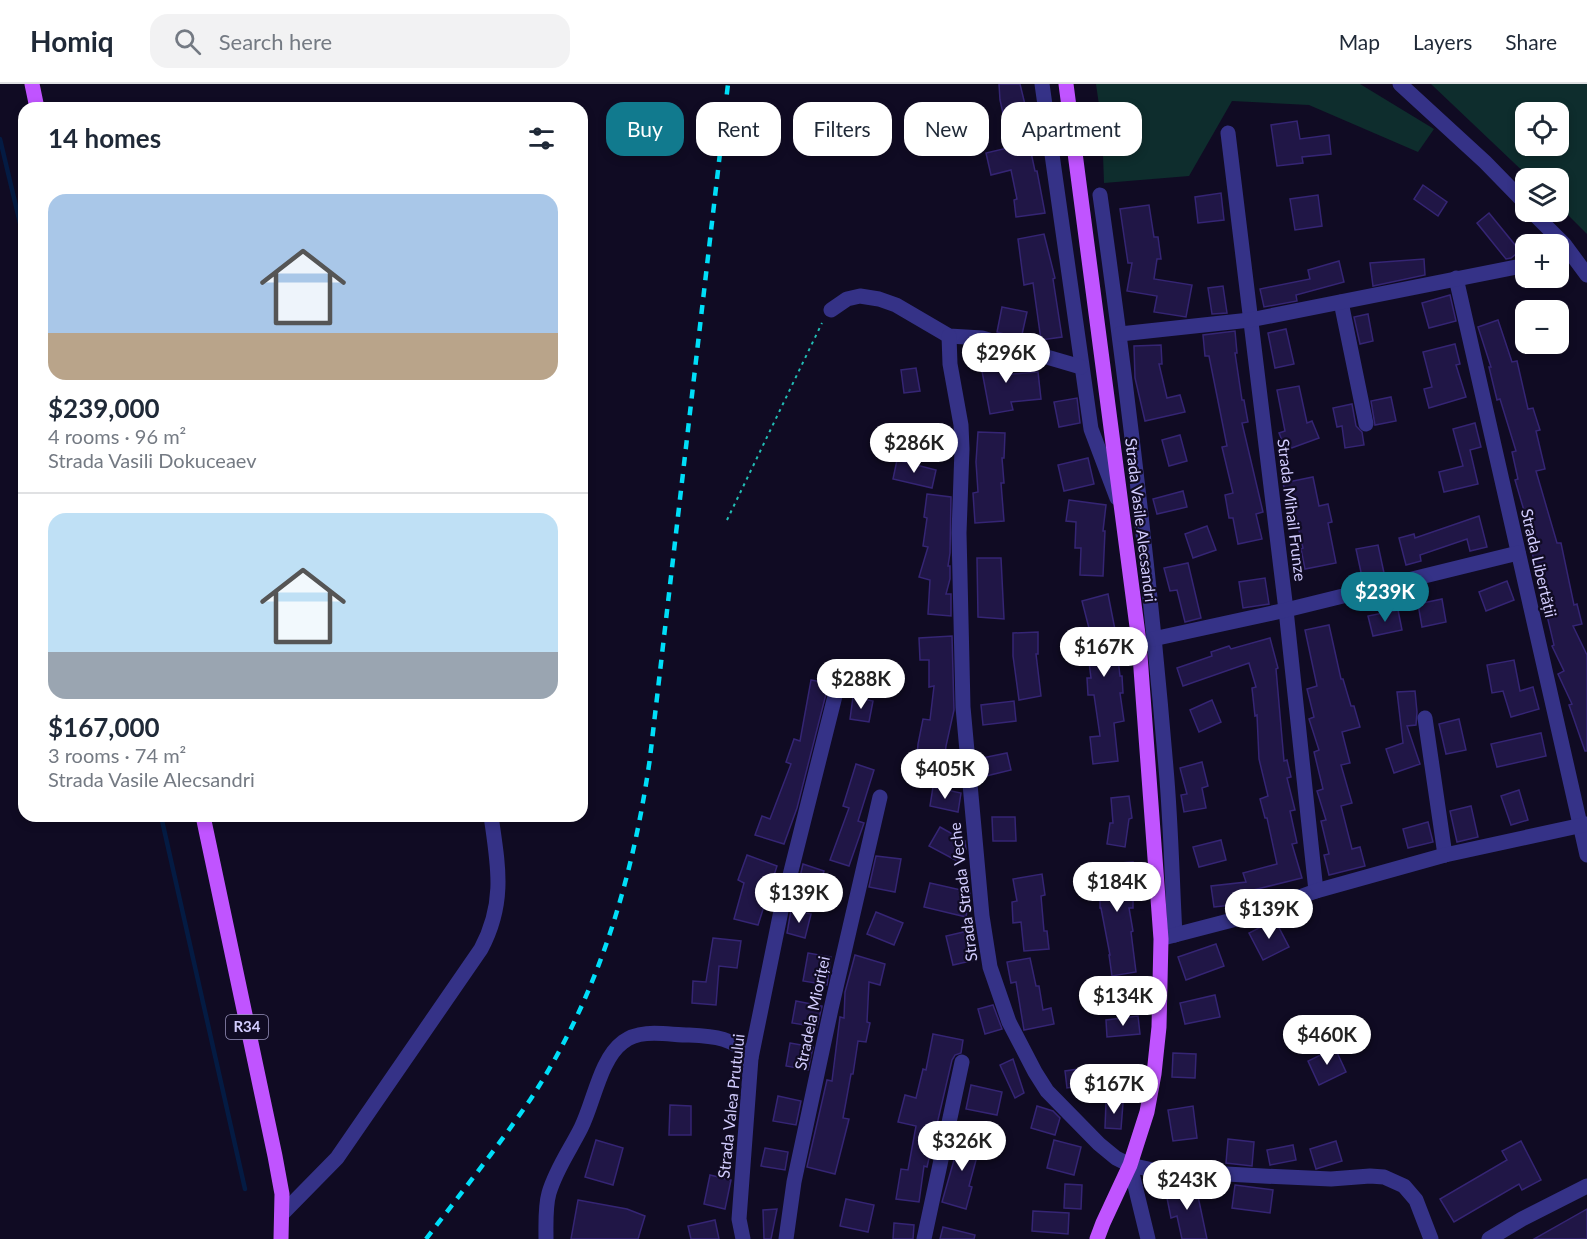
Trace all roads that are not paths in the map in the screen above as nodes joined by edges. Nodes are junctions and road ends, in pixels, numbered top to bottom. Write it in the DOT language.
graph roads {
  1 [pos="32,84"];
  2 [pos="1042,84"];
  3 [pos="1066,84"];
  4 [pos="1400,84"];
  5 [pos="36,102"];
  6 [pos="1228,133"];
  7 [pos="1515,193"];
  8 [pos="1100,195"];
  9 [pos="1569,260"];
  10 [pos="1515,267"];
  11 [pos="1587,275"];
  12 [pos="1456,278"];
  13 [pos="1341,302"];
  14 [pos="831,310"];
  15 [pos="1250,320"];
  16 [pos="1120,334"];
  17 [pos="949,336"];
  18 [pos="1081,367"];
  19 [pos="1366,424"];
  20 [pos="1121,510"];
  21 [pos="1518,552"];
  22 [pos="1286,610"];
  23 [pos="1153,639"];
  24 [pos="835,696"];
  25 [pos="1425,718"];
  26 [pos="880,797"];
  27 [pos="204,822"];
  28 [pos="492,822"];
  29 [pos="1584,825"];
  30 [pos="1445,855"];
  31 [pos="1587,855"];
  32 [pos="1316,891"];
  33 [pos="1168,937"];
  34 [pos="751,1058"];
  35 [pos="962,1062"];
  36 [pos="1130,1165"];
  37 [pos="1587,1186"];
  38 [pos="282,1214"];
  39 [pos="280,1239"];
  40 [pos="546,1239"];
  41 [pos="743,1239"];
  42 [pos="786,1239"];
  43 [pos="924,1239"];
  44 [pos="1097,1239"];
  45 [pos="1148,1239"];
  46 [pos="1431,1239"];
  47 [pos="1489,1239"];
  1 -- 5 [label="main road"];
  2 -- 18 [label="street"];
  3 -- 20 [label="main road, Strada Vasile Alecsandri"];
  4 -- 7 [label="street"];
  6 -- 15 [label="street, Strada Mihail Frunze"];
  8 -- 16 [label="street"];
  9 -- 11 [label="street"];
  10 -- 12 [label="street"];
  12 -- 13 [label="street"];
  12 -- 21 [label="street, Strada Libertății"];
  13 -- 15 [label="street"];
  13 -- 19 [label="street"];
  14 -- 17 [label="street"];
  15 -- 16 [label="street"];
  15 -- 22 [label="street, Strada Mihail Frunze"];
  16 -- 23 [label="street"];
  17 -- 18 [label="street"];
  17 -- 36 [label="street, Strada Strada Veche"];
  18 -- 20 [label="street"];
  20 -- 33 [label="main road, Strada Vasile Alecsandri"];
  21 -- 22 [label="street"];
  21 -- 29 [label="street, Strada Libertății"];
  22 -- 23 [label="street"];
  22 -- 32 [label="street, Strada Mihail Frunze"];
  23 -- 33 [label="street"];
  24 -- 34 [label="street, Strada Valea Prutului"];
  25 -- 30 [label="street"];
  26 -- 42 [label="street, Stradela Mioriței"];
  27 -- 38 [label="main road, R34"];
  28 -- 38 [label="street"];
  29 -- 30 [label="street"];
  29 -- 31 [label="street, Strada Libertății"];
  30 -- 32 [label="street"];
  32 -- 33 [label="street"];
  33 -- 36 [label="main road, Strada Vasile Alecsandri"];
  34 -- 40 [label="street"];
  34 -- 41 [label="street, Strada Valea Prutului"];
  35 -- 43 [label="street"];
  36 -- 44 [label="main road, Strada Vasile Alecsandri"];
  36 -- 45 [label="street"];
  36 -- 46 [label="street, Strada Strada Veche"];
  37 -- 47 [label="street"];
  38 -- 39 [label="main road, R34"];
}
